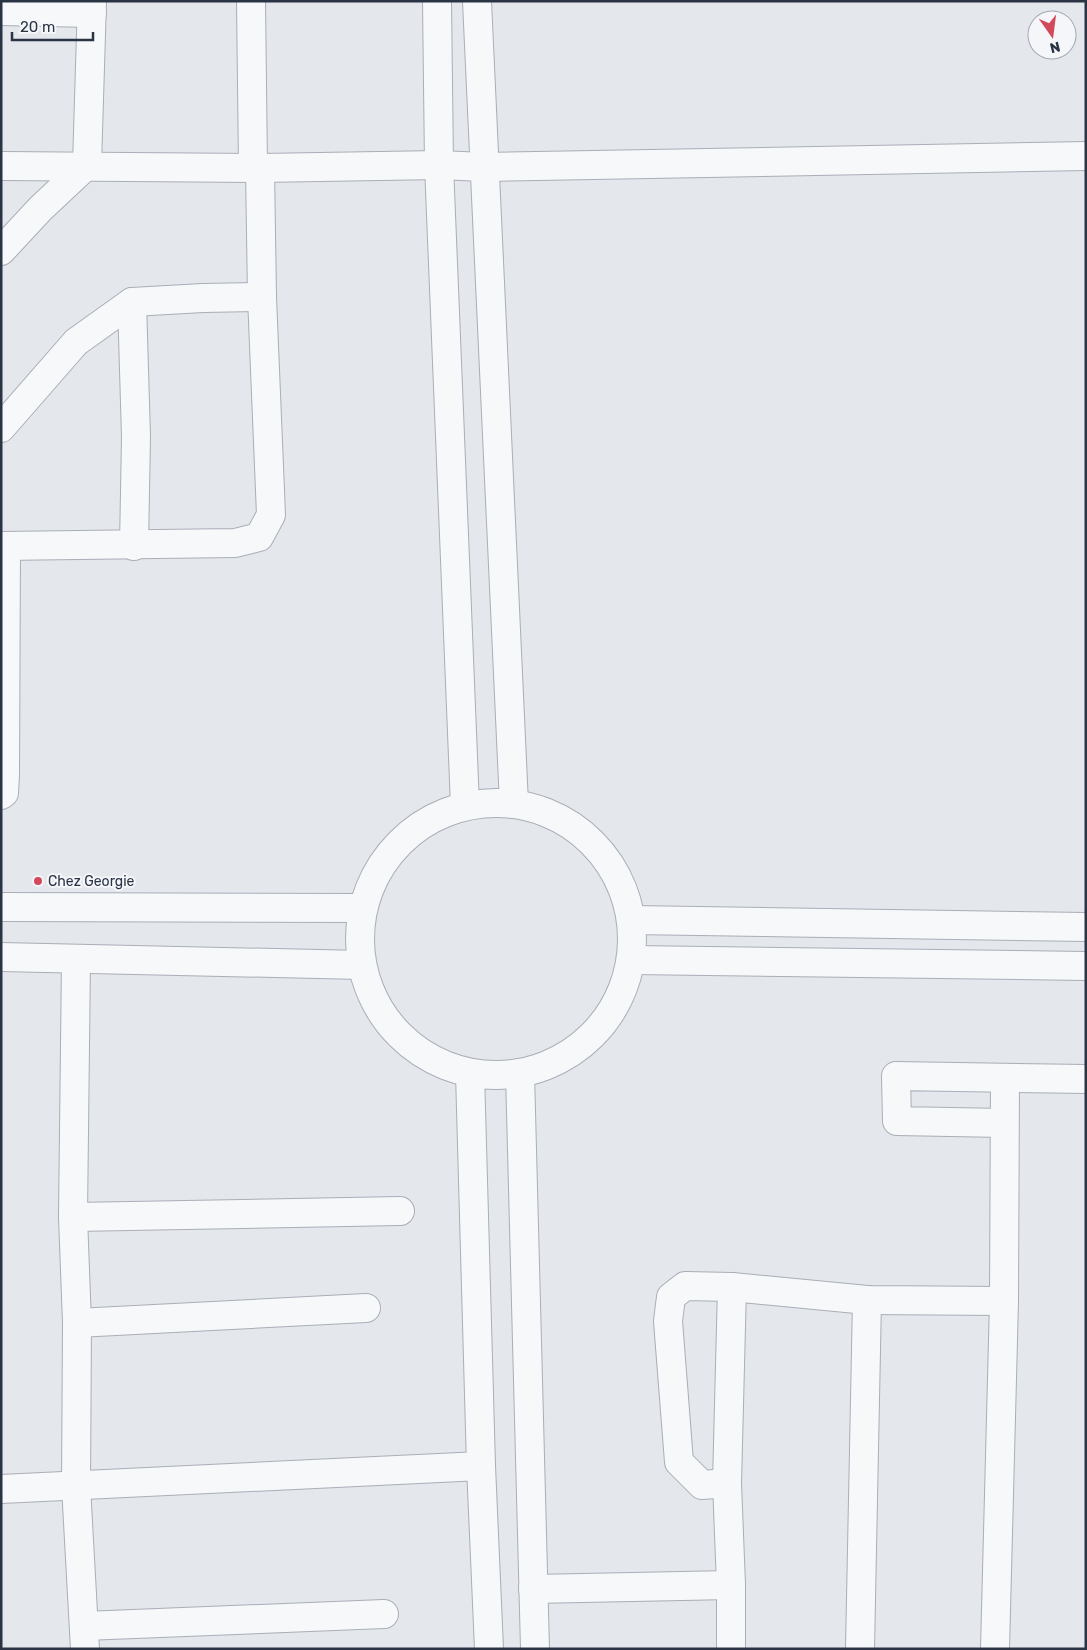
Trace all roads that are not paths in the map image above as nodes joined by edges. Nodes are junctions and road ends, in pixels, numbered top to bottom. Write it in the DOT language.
graph roads {
  1 [pos="251,1"];
  2 [pos="437,1"];
  3 [pos="477,1"];
  4 [pos="92,7"];
  5 [pos="1,11"];
  6 [pos="1086,156"];
  7 [pos="87,165"];
  8 [pos="439,165"];
  9 [pos="1,166"];
  10 [pos="484,167"];
  11 [pos="256,168"];
  12 [pos="1,251"];
  13 [pos="262,297"];
  14 [pos="132,302"];
  15 [pos="1,428"];
  16 [pos="4,546"];
  17 [pos="134,546"];
  18 [pos="3,659"];
  19 [pos="1,795"];
  20 [pos="514,804"];
  21 [pos="465,806"];
  22 [pos="1,907"];
  23 [pos="363,908"];
  24 [pos="632,920"];
  25 [pos="1086,927"];
  26 [pos="1,957"];
  27 [pos="76,958"];
  28 [pos="632,960"];
  29 [pos="362,965"];
  30 [pos="1086,966"];
  31 [pos="470,1073"];
  32 [pos="520,1073"];
  33 [pos="1005,1078"];
  34 [pos="1086,1079"];
  35 [pos="1004,1123"];
  36 [pos="400,1211"];
  37 [pos="74,1217"];
  38 [pos="732,1288"];
  39 [pos="867,1300"];
  40 [pos="1004,1301"];
  41 [pos="366,1308"];
  42 [pos="77,1324"];
  43 [pos="481,1466"];
  44 [pos="727,1483"];
  45 [pos="76,1486"];
  46 [pos="1,1489"];
  47 [pos="732,1586"];
  48 [pos="533,1589"];
  49 [pos="384,1614"];
  50 [pos="84,1637"];
  51 [pos="489,1649"];
  52 [pos="536,1649"];
  53 [pos="731,1649"];
  54 [pos="860,1649"];
  55 [pos="995,1649"];
  1 -- 11 [label="street"];
  2 -- 8 [label="street"];
  3 -- 10 [label="street"];
  4 -- 5 [label="street"];
  4 -- 7 [label="street"];
  6 -- 10 [label="street"];
  7 -- 9 [label="street"];
  7 -- 11 [label="street"];
  7 -- 12 [label="street"];
  8 -- 10 [label="street"];
  8 -- 11 [label="street"];
  8 -- 21 [label="street"];
  10 -- 20 [label="street"];
  11 -- 13 [label="street"];
  13 -- 14 [label="street"];
  13 -- 17 [label="street"];
  14 -- 15 [label="street"];
  14 -- 17 [label="street"];
  16 -- 17 [label="street"];
  16 -- 18 [label="street"];
  18 -- 19 [label="street"];
  20 -- 21 [label="street"];
  20 -- 24 [label="street"];
  21 -- 23 [label="street"];
  22 -- 23 [label="street"];
  23 -- 29 [label="street"];
  24 -- 25 [label="street"];
  24 -- 28 [label="street"];
  26 -- 27 [label="street"];
  27 -- 29 [label="street"];
  27 -- 37 [label="street"];
  28 -- 30 [label="street"];
  28 -- 32 [label="street"];
  29 -- 31 [label="street"];
  31 -- 32 [label="street"];
  31 -- 43 [label="street"];
  32 -- 48 [label="street"];
  33 -- 34 [label="street"];
  33 -- 35 [label="street"];
  33 -- 35 [label="street"];
  35 -- 40 [label="street"];
  36 -- 37 [label="street"];
  37 -- 42 [label="street"];
  38 -- 39 [label="street"];
  38 -- 44 [label="street"];
  38 -- 44 [label="street"];
  39 -- 40 [label="street"];
  39 -- 54 [label="street"];
  40 -- 55 [label="street"];
  41 -- 42 [label="street"];
  42 -- 45 [label="street"];
  43 -- 45 [label="street"];
  43 -- 51 [label="street"];
  44 -- 47 [label="street"];
  45 -- 46 [label="street"];
  45 -- 50 [label="street"];
  47 -- 48 [label="street"];
  47 -- 53 [label="street"];
  48 -- 52 [label="street"];
  49 -- 50 [label="street"];
}
